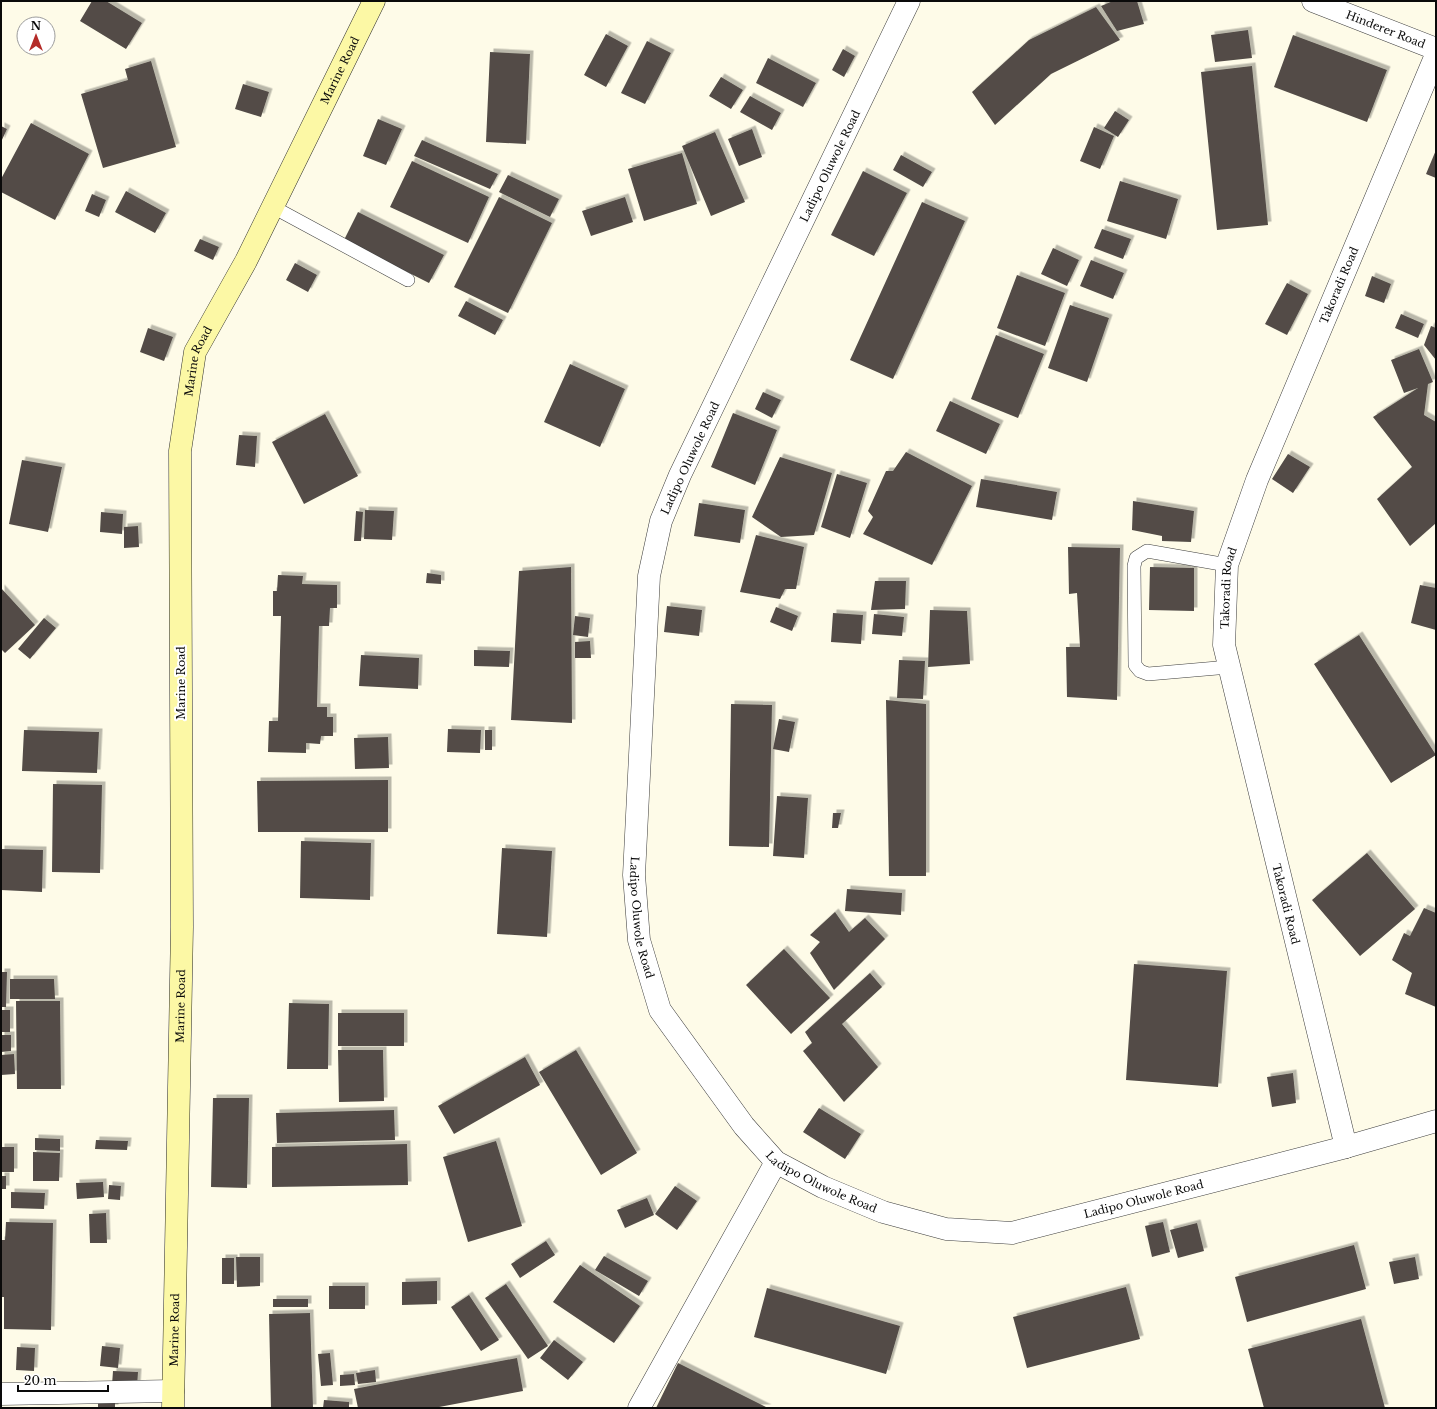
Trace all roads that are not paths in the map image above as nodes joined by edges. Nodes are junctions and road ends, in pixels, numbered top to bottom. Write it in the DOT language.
graph roads {
  1 [pos="374,1"];
  2 [pos="909,1"];
  3 [pos="1313,1"];
  4 [pos="1436,49"];
  5 [pos="1436,55"];
  6 [pos="273,207"];
  7 [pos="408,280"];
  8 [pos="1227,565"];
  9 [pos="1229,667"];
  10 [pos="1436,1121"];
  11 [pos="1346,1147"];
  12 [pos="776,1162"];
  13 [pos="1,1394"];
  14 [pos="173,1399"];
  15 [pos="639,1408"];
  1 -- 6 [label="street, Marine Road"];
  2 -- 12 [label="street, Ladipo Oluwole Road"];
  3 -- 4 [label="street, Hinderer Road"];
  5 -- 8 [label="street, Takoradi Road"];
  6 -- 7 [label="lane"];
  6 -- 14 [label="street, Marine Road"];
  8 -- 9 [label="street, Takoradi Road"];
  8 -- 9 [label="lane"];
  9 -- 11 [label="street, Takoradi Road"];
  10 -- 11 [label="street, Ladipo Oluwole Road"];
  11 -- 12 [label="street, Ladipo Oluwole Road"];
  12 -- 15 [label="street"];
  13 -- 14 [label="street"];
}
